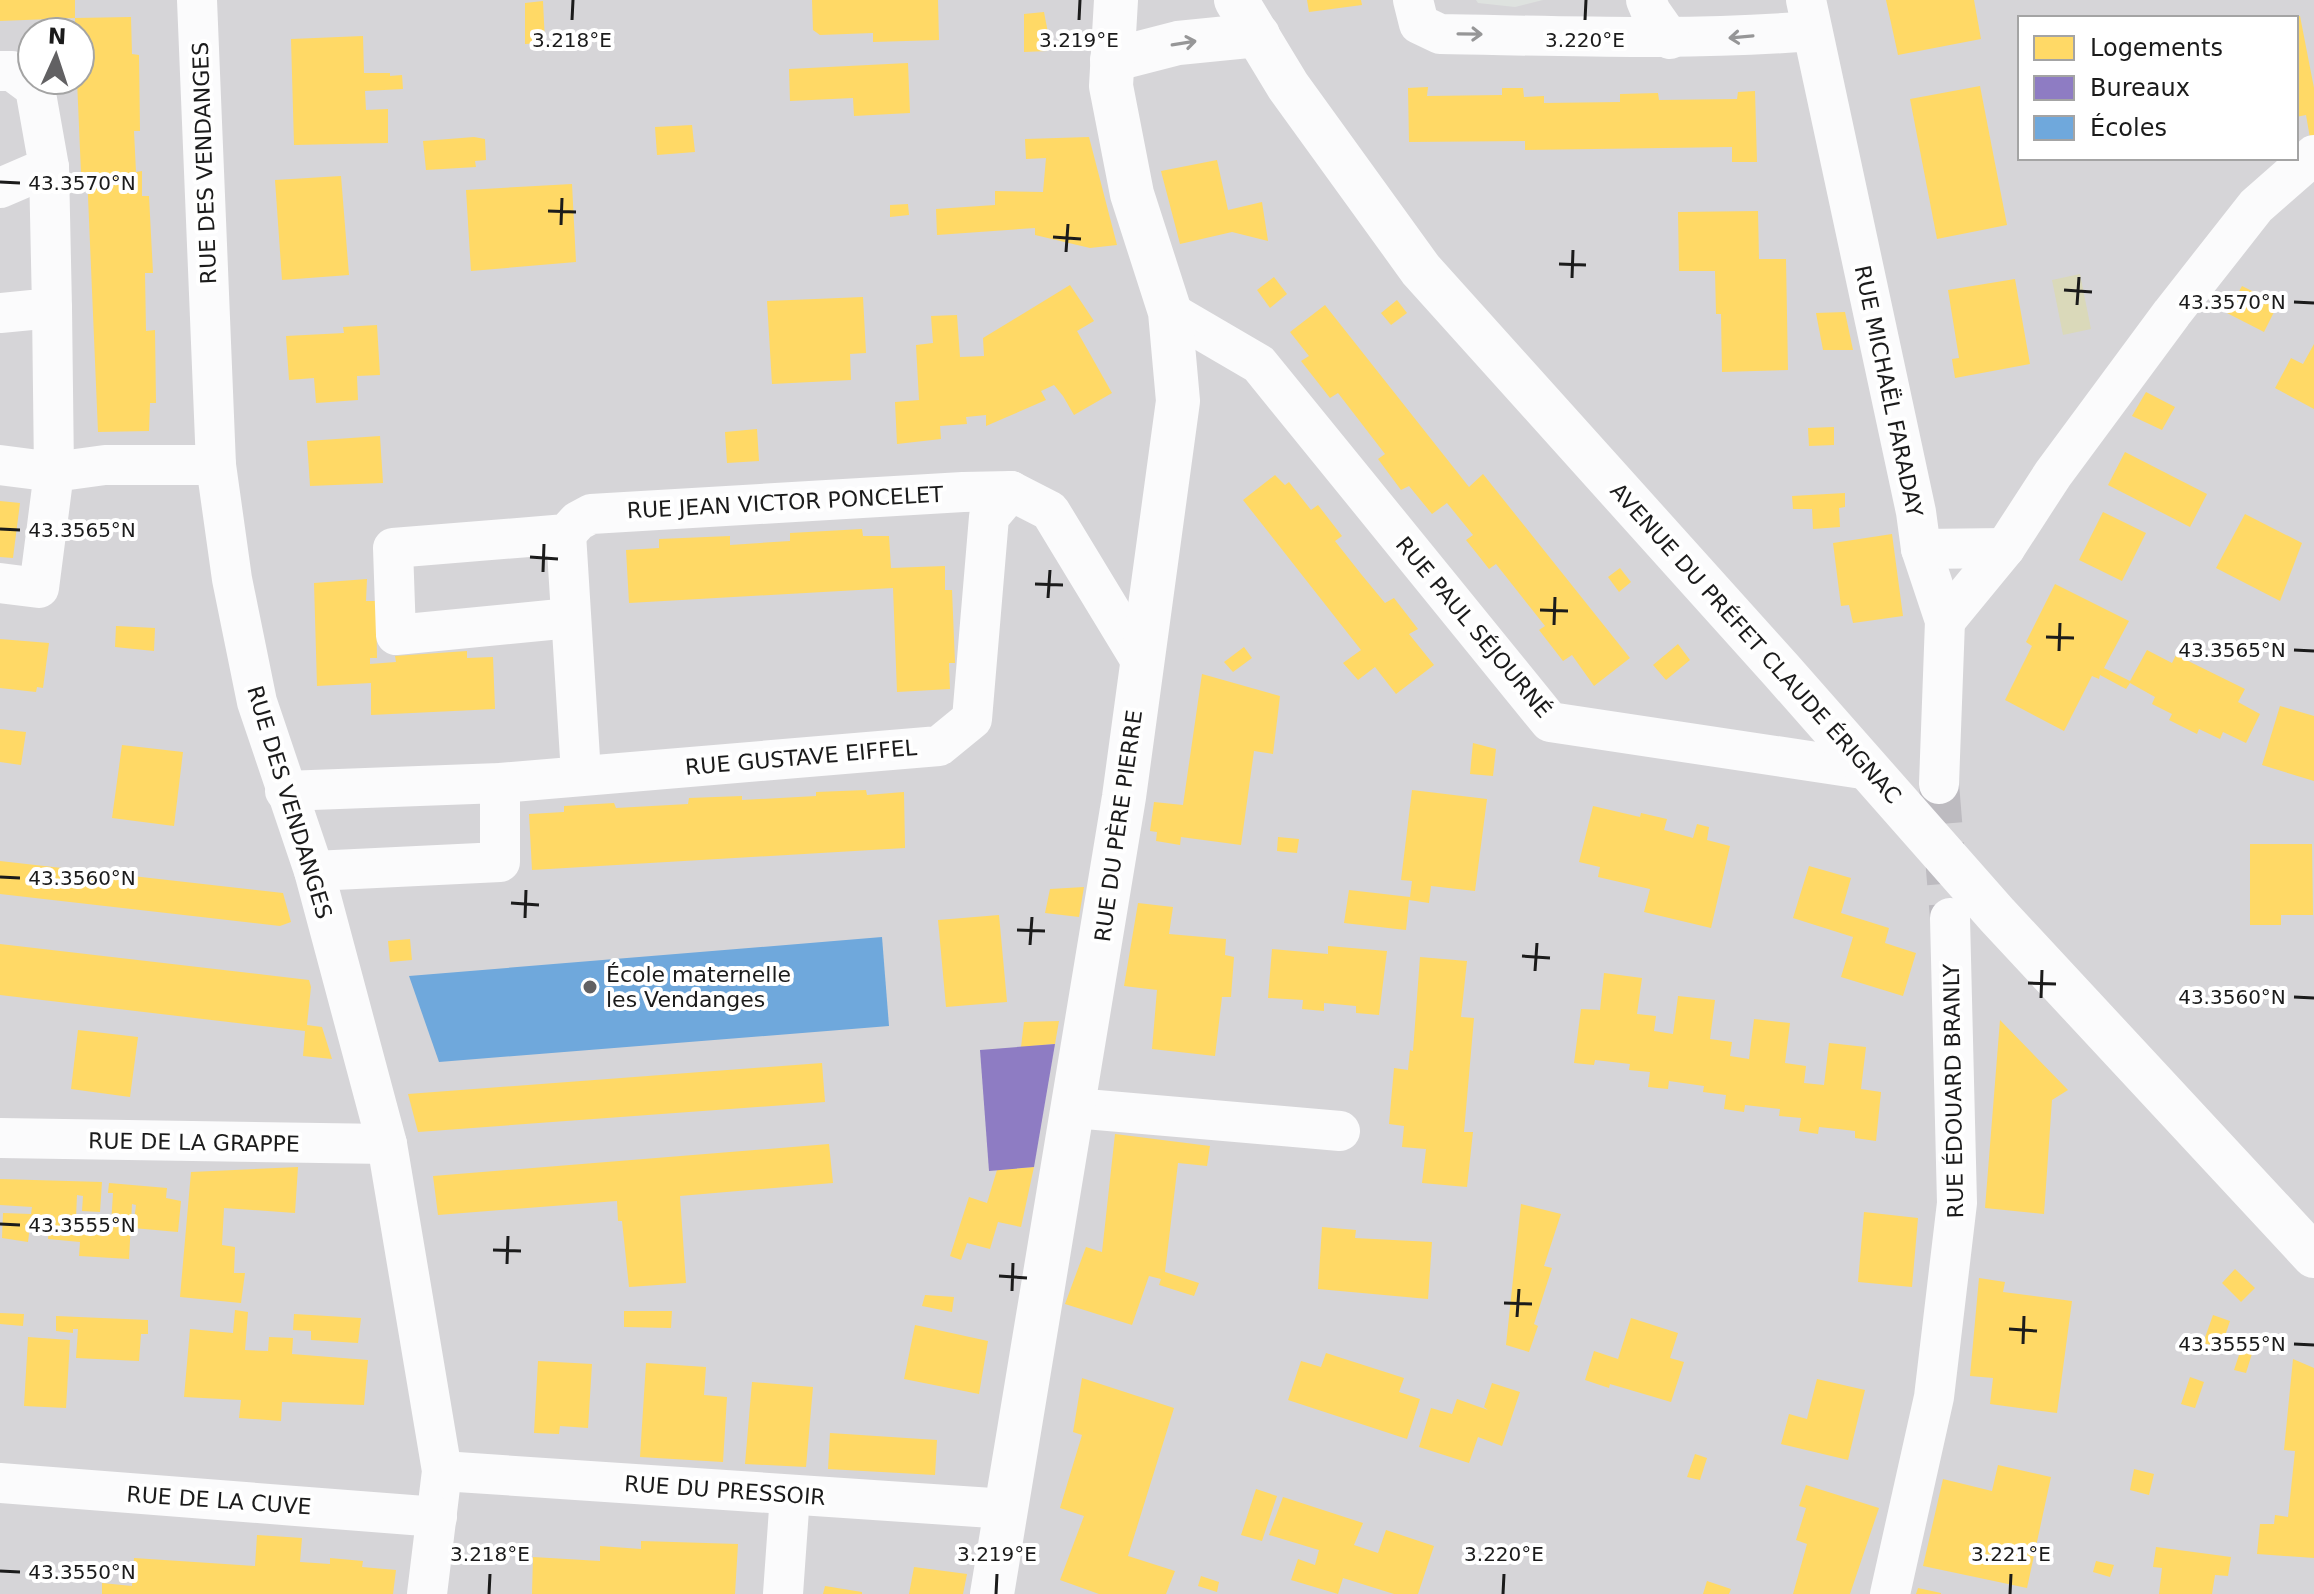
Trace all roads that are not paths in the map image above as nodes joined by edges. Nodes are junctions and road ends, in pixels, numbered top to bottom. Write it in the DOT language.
graph roads {
  1 [pos="197,0"];
  2 [pos="1116,0"];
  3 [pos="1413,0"];
  4 [pos="1646,0"];
  5 [pos="1809,16"];
  6 [pos="1247,17"];
  7 [pos="1670,39"];
  8 [pos="1112,60"];
  9 [pos="0,71"];
  10 [pos="2314,155"];
  11 [pos="49,167"];
  12 [pos="0,188"];
  13 [pos="52,308"];
  14 [pos="1170,312"];
  15 [pos="0,313"];
  16 [pos="0,465"];
  17 [pos="216,465"];
  18 [pos="54,472"];
  19 [pos="1011,491"];
  20 [pos="566,534"];
  21 [pos="2005,548"];
  22 [pos="1921,549"];
  23 [pos="0,583"];
  24 [pos="570,618"];
  25 [pos="1945,621"];
  26 [pos="1141,661"];
  27 [pos="1869,770"];
  28 [pos="581,774"];
  29 [pos="500,783"];
  30 [pos="1939,784"];
  31 [pos="285,791"];
  32 [pos="314,871"];
  33 [pos="1950,918"];
  34 [pos="1074,1108"];
  35 [pos="1340,1131"];
  36 [pos="0,1138"];
  37 [pos="387,1144"];
  38 [pos="2314,1256"];
  39 [pos="442,1471"];
  40 [pos="0,1483"];
  41 [pos="790,1495"];
  42 [pos="1007,1509"];
  43 [pos="437,1517"];
  44 [pos="427,1594"];
  45 [pos="783,1594"];
  46 [pos="992,1594"];
  47 [pos="1890,1594"];
  1 -- 17 [label="street, RUE DES VENDANGES"];
  2 -- 8 [label="street, RUE DU PÈRE PIERRE"];
  3 -- 7 [label="street, one-way"];
  4 -- 7 [label="street"];
  5 -- 7 [label="street, one-way"];
  5 -- 22 [label="street, RUE MICHAËL FARADAY"];
  8 -- 6 [label="street, one-way"];
  6 -- 27 [label="street, AVENUE DU PRÉFET CLAUDE ÉRIGNAC"];
  8 -- 14 [label="street, RUE DU PÈRE PIERRE"];
  9 -- 11 [label="street"];
  10 -- 21 [label="street"];
  11 -- 12 [label="street"];
  11 -- 13 [label="street"];
  13 -- 15 [label="street"];
  13 -- 18 [label="street"];
  14 -- 26 [label="street, RUE DU PÈRE PIERRE"];
  14 -- 27 [label="street, RUE PAUL SÉJOURNÉ"];
  16 -- 18 [label="street"];
  17 -- 18 [label="street"];
  17 -- 31 [label="street, RUE DES VENDANGES"];
  18 -- 23 [label="street"];
  19 -- 20 [label="street, RUE JEAN VICTOR PONCELET"];
  19 -- 26 [label="street"];
  19 -- 28 [label="street, RUE GUSTAVE EIFFEL"];
  20 -- 24 [label="street"];
  20 -- 24 [label="street, RUE JEAN VICTOR PONCELET"];
  21 -- 22 [label="street"];
  21 -- 25 [label="street"];
  22 -- 25 [label="street, RUE MICHAËL FARADAY"];
  24 -- 28 [label="street"];
  25 -- 30 [label="street, RUE MICHAËL FARADAY"];
  26 -- 34 [label="street, RUE DU PÈRE PIERRE"];
  27 -- 38 [label="street, AVENUE DU PRÉFET CLAUDE ÉRIGNAC"];
  28 -- 29 [label="street, RUE GUSTAVE EIFFEL"];
  29 -- 31 [label="street, RUE GUSTAVE EIFFEL"];
  29 -- 32 [label="street"];
  31 -- 32 [label="street, RUE DES VENDANGES"];
  32 -- 37 [label="street, RUE DES VENDANGES"];
  33 -- 47 [label="street, RUE ÉDOUARD BRANLY"];
  34 -- 35 [label="street"];
  34 -- 42 [label="street, RUE DU PÈRE PIERRE"];
  36 -- 37 [label="street, RUE DE LA GRAPPE"];
  37 -- 39 [label="street, RUE DES VENDANGES"];
  39 -- 41 [label="street, RUE DU PRESSOIR"];
  39 -- 43 [label="street, RUE DES VENDANGES"];
  40 -- 43 [label="street, RUE DE LA CUVE"];
  41 -- 42 [label="street, RUE DU PRESSOIR"];
  41 -- 45 [label="street"];
  42 -- 46 [label="street, RUE DU PÈRE PIERRE"];
  43 -- 44 [label="street, RUE DES VENDANGES"];
}
